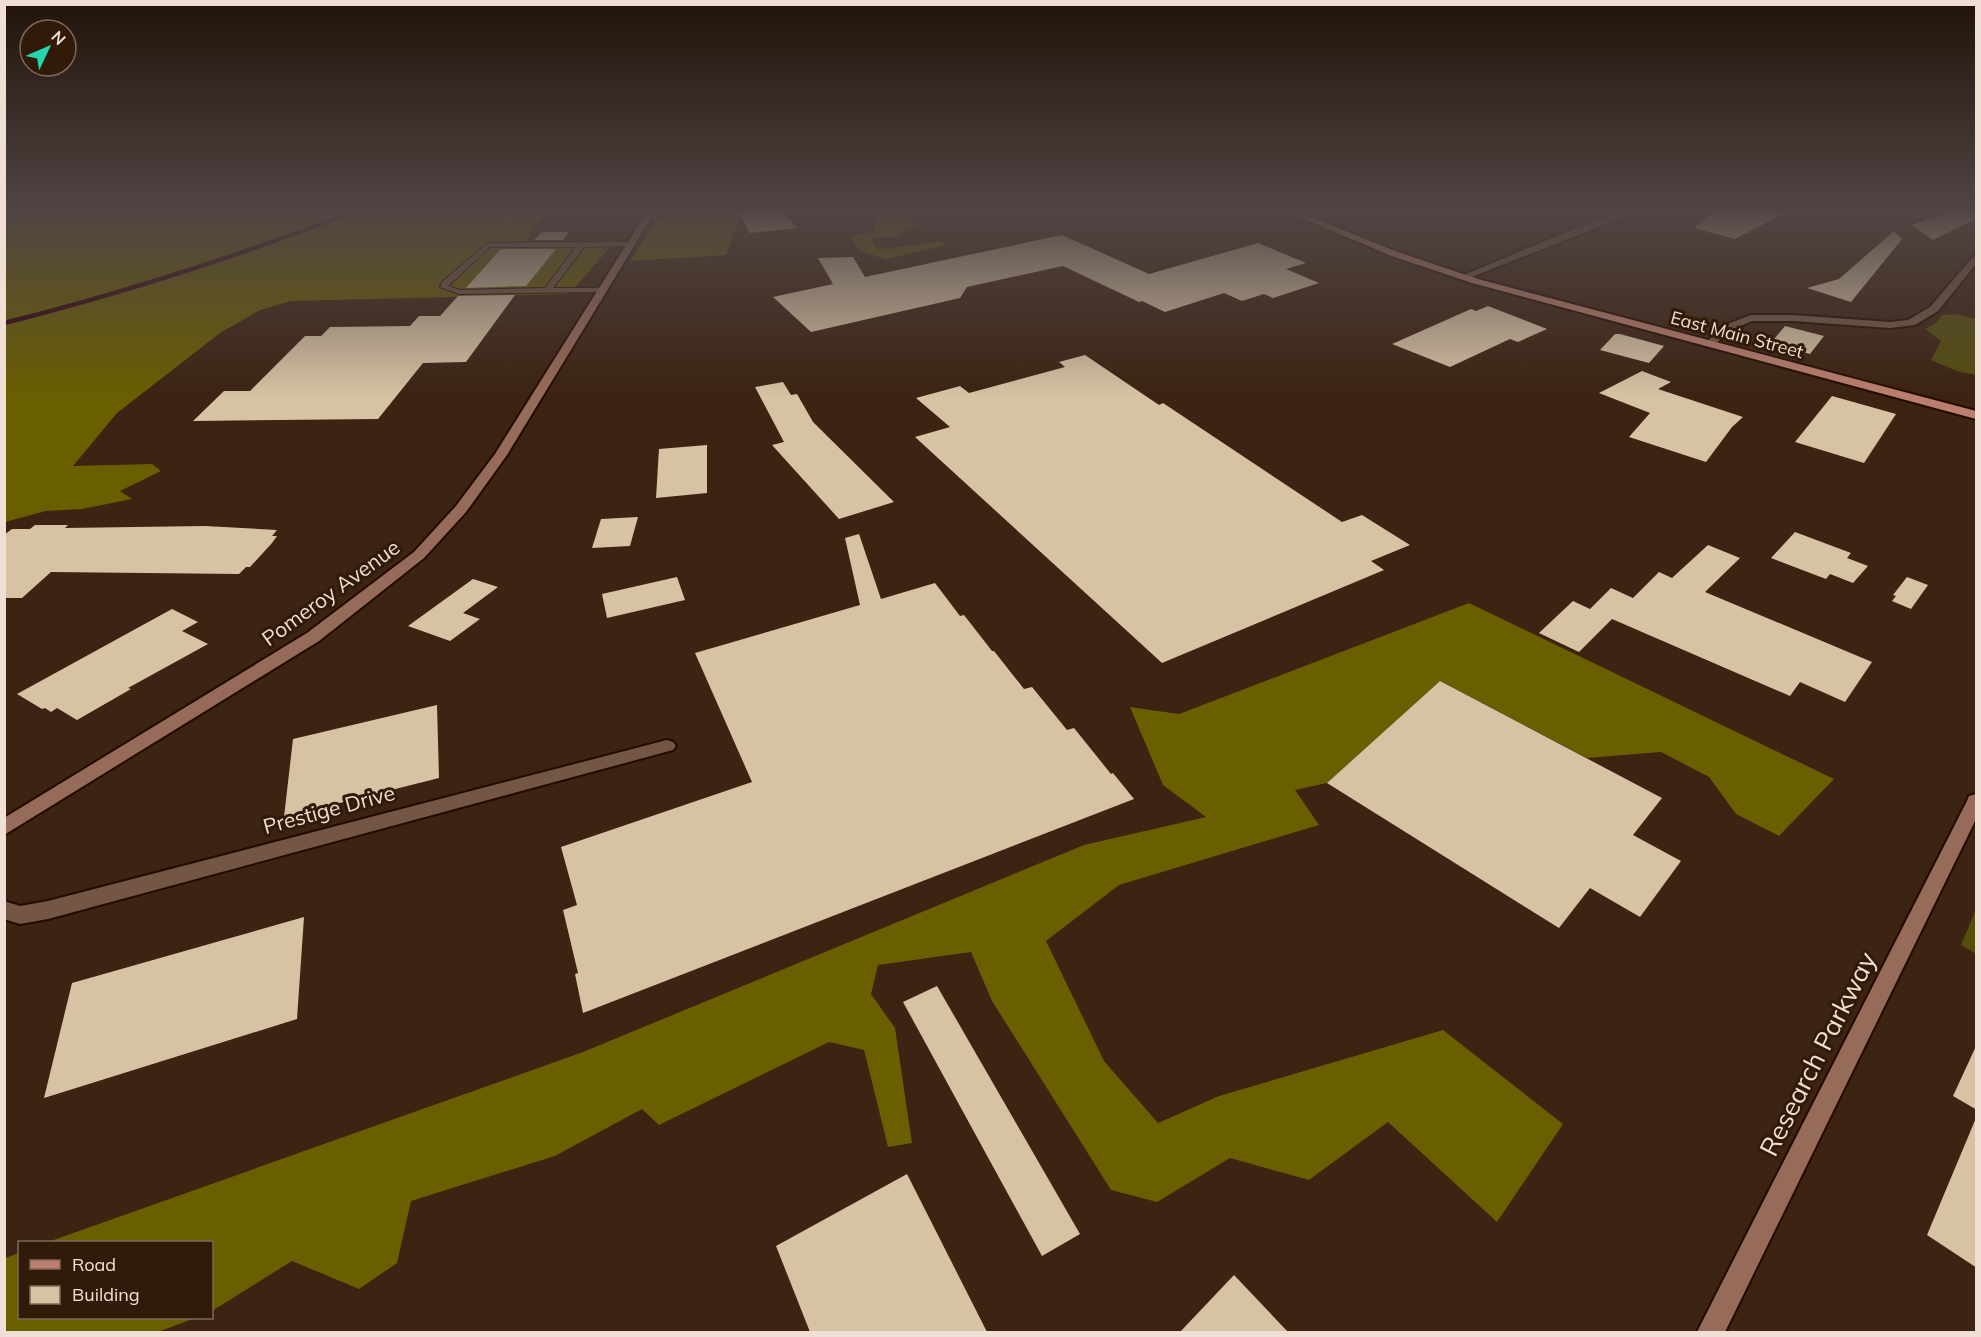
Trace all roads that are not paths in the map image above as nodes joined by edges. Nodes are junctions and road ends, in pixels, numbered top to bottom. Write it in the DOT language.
graph roads {
  1 [pos="458,272"];
  2 [pos="561,272"];
  3 [pos="614,272"];
  4 [pos="1450,272"];
  5 [pos="1478,272"];
  6 [pos="1965,272"];
  7 [pos="1464,277"];
  8 [pos="603,290"];
  9 [pos="547,291"];
  10 [pos="1709,344"];
  11 [pos="1977,415"];
  12 [pos="667,746"];
  13 [pos="1977,801"];
  14 [pos="4,828"];
  15 [pos="4,909"];
  16 [pos="1711,1332"];
  1 -- 9 [label="lane"];
  2 -- 9 [label="lane"];
  3 -- 8 [label="main road, Pomeroy Avenue"];
  4 -- 7 [label="main road, East Main Street"];
  5 -- 7 [label="street"];
  6 -- 10 [label="street"];
  7 -- 10 [label="main road, East Main Street"];
  8 -- 9 [label="lane"];
  8 -- 14 [label="main road, Pomeroy Avenue"];
  10 -- 11 [label="main road, East Main Street"];
  12 -- 15 [label="street, Prestige Drive"];
  13 -- 16 [label="main road, Research Parkway"];
}
